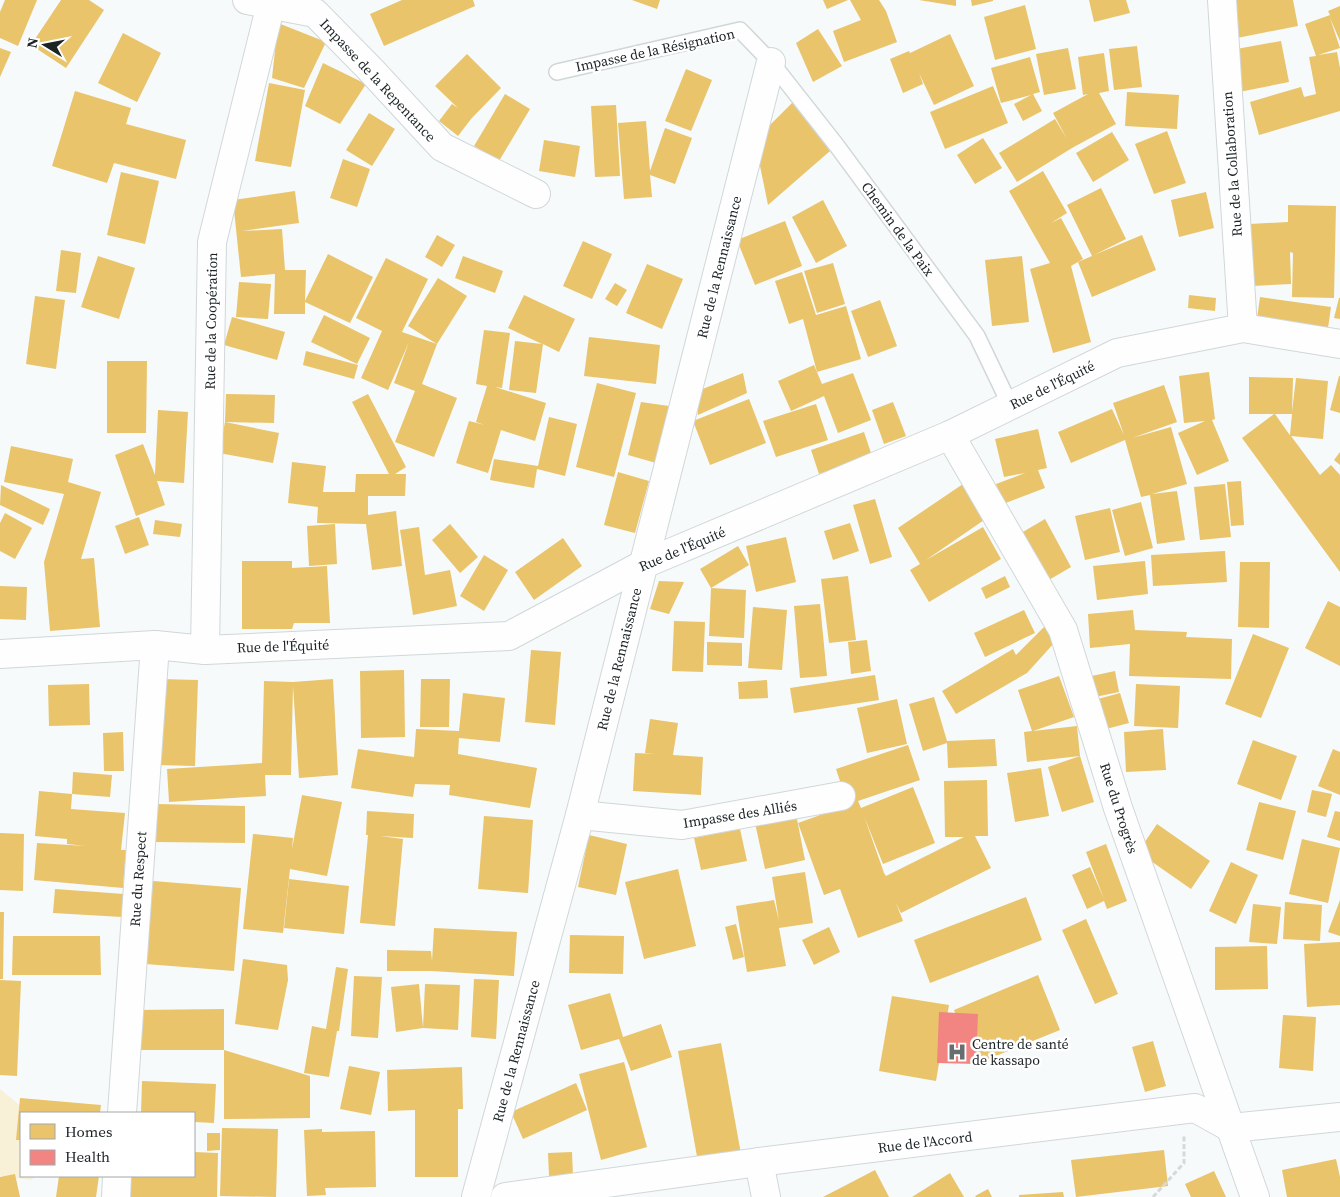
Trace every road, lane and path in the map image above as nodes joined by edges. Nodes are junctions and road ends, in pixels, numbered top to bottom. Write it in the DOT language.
graph roads {
  1 [pos="1222,0"];
  2 [pos="263,1"];
  3 [pos="771,62"];
  4 [pos="557,72"];
  5 [pos="536,194"];
  6 [pos="1243,328"];
  7 [pos="1340,344"];
  8 [pos="1010,405"];
  9 [pos="950,435"];
  10 [pos="644,564"];
  11 [pos="154,645"];
  12 [pos="205,650"];
  13 [pos="0,654"];
  14 [pos="841,796"];
  15 [pos="580,815"];
  16 [pos="1184,1109"];
  17 [pos="122,1112"];
  18 [pos="1340,1117"];
  19 [pos="1231,1128"];
  20 [pos="759,1162"];
  21 [pos="117,1177"];
  22 [pos="116,1197"];
  23 [pos="476,1197"];
  24 [pos="505,1197"];
  25 [pos="766,1197"];
  26 [pos="1154,1197"];
  27 [pos="1255,1197"];
  1 -- 6 [label="street, Rue de la Collaboration"];
  2 -- 5 [label="street, Impasse de la Repentance"];
  2 -- 12 [label="street, Rue de la Coopération"];
  3 -- 4 [label="lane, Impasse de la Résignation"];
  3 -- 8 [label="lane, Chemin de la Paix"];
  3 -- 10 [label="street, Rue de la Rennaissance"];
  6 -- 7 [label="street, Rue de l'Équité"];
  6 -- 8 [label="street, Rue de l'Équité"];
  8 -- 9 [label="street, Rue de l'Équité"];
  9 -- 10 [label="street, Rue de l'Équité"];
  9 -- 19 [label="street, Rue du Progrès"];
  10 -- 12 [label="street, Rue de l'Équité"];
  10 -- 15 [label="street, Rue de la Rennaissance"];
  11 -- 12 [label="street, Rue de l'Équité"];
  11 -- 13 [label="street, Rue de l'Équité"];
  11 -- 17 [label="street, Rue du Respect"];
  14 -- 15 [label="street, Impasse des Alliés"];
  15 -- 23 [label="street, Rue de la Rennaissance"];
  16 -- 19 [label="street, Rue de l'Accord"];
  16 -- 20 [label="street, Rue de l'Accord"];
  16 -- 26 [label="path"];
  18 -- 19 [label="street"];
  19 -- 27 [label="street, Rue du Progrès"];
  20 -- 24 [label="street, Rue de l'Accord"];
  20 -- 25 [label="street"];
  21 -- 22 [label="street"];
}
